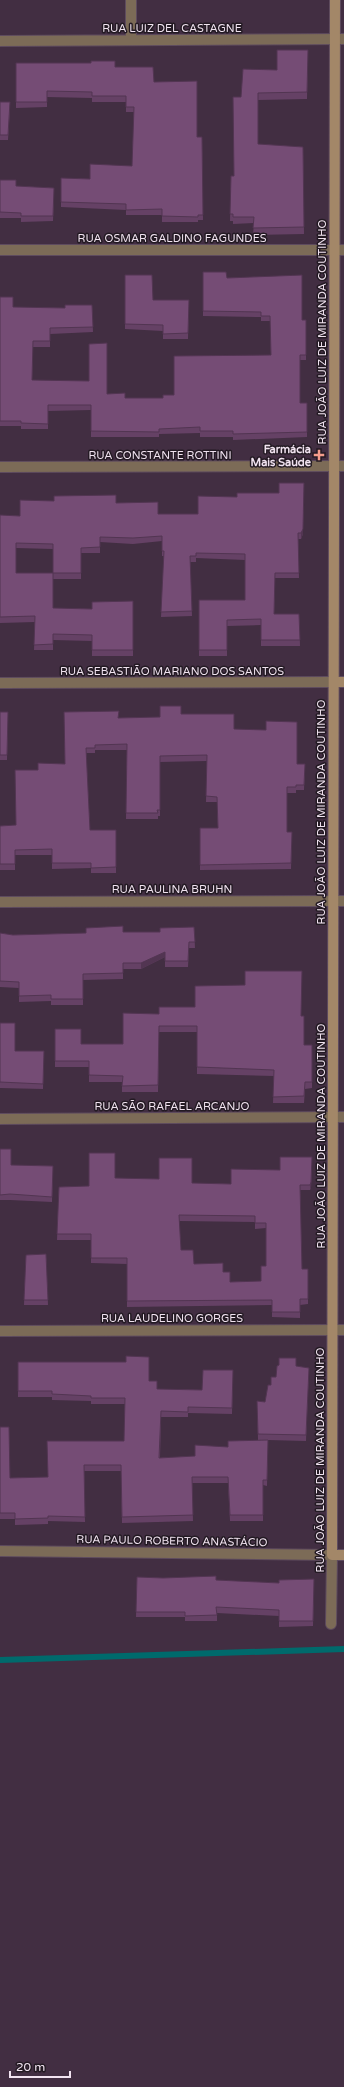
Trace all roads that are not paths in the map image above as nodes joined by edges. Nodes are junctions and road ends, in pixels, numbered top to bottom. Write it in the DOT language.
graph roads {
  1 [pos="131,0"];
  2 [pos="335,0"];
  3 [pos="339,39"];
  4 [pos="131,40"];
  5 [pos="0,41"];
  6 [pos="0,250"];
  7 [pos="339,250"];
  8 [pos="339,466"];
  9 [pos="0,467"];
  10 [pos="339,682"];
  11 [pos="0,683"];
  12 [pos="333,901"];
  13 [pos="344,901"];
  14 [pos="0,902"];
  15 [pos="344,1116"];
  16 [pos="333,1117"];
  17 [pos="0,1119"];
  18 [pos="0,1330"];
  19 [pos="332,1330"];
  20 [pos="344,1330"];
  21 [pos="0,1551"];
  22 [pos="332,1555"];
  23 [pos="344,1555"];
  24 [pos="332,1624"];
  1 -- 4 [label="street"];
  2 -- 3 [label="street, RUA JOÃO LUIZ DE MIRANDA COUTINHO"];
  3 -- 4 [label="street, RUA LUIZ DEL CASTAGNE"];
  3 -- 7 [label="street, RUA JOÃO LUIZ DE MIRANDA COUTINHO"];
  4 -- 5 [label="street, RUA LUIZ DEL CASTAGNE"];
  6 -- 7 [label="street, RUA OSMAR GALDINO FAGUNDES"];
  7 -- 8 [label="street, RUA JOÃO LUIZ DE MIRANDA COUTINHO"];
  8 -- 9 [label="street, RUA CONSTANTE ROTTINI"];
  8 -- 10 [label="street, RUA JOÃO LUIZ DE MIRANDA COUTINHO"];
  10 -- 11 [label="street, RUA SEBASTIÃO MARIANO DOS SANTOS"];
  10 -- 12 [label="street, RUA JOÃO LUIZ DE MIRANDA COUTINHO"];
  12 -- 13 [label="street, RUA PAULINA BRUHN"];
  12 -- 14 [label="street, RUA PAULINA BRUHN"];
  12 -- 16 [label="street, RUA JOÃO LUIZ DE MIRANDA COUTINHO"];
  15 -- 16 [label="street, RUA SÃO RAFAEL ARCANJO"];
  16 -- 17 [label="street, RUA SÃO RAFAEL ARCANJO"];
  16 -- 19 [label="street, RUA JOÃO LUIZ DE MIRANDA COUTINHO"];
  18 -- 19 [label="street, RUA LAUDELINO GORGES"];
  19 -- 20 [label="street, RUA LAUDELINO GORGES"];
  19 -- 22 [label="street, RUA JOÃO LUIZ DE MIRANDA COUTINHO"];
  21 -- 22 [label="street, RUA PAULO ROBERTO ANASTÁCIO"];
  22 -- 23 [label="street, RUA PAULO ROBERTO ANASTÁCIO"];
  22 -- 24 [label="street, RUA JOÃO LUIZ DE MIRANDA COUTINHO"];
}
